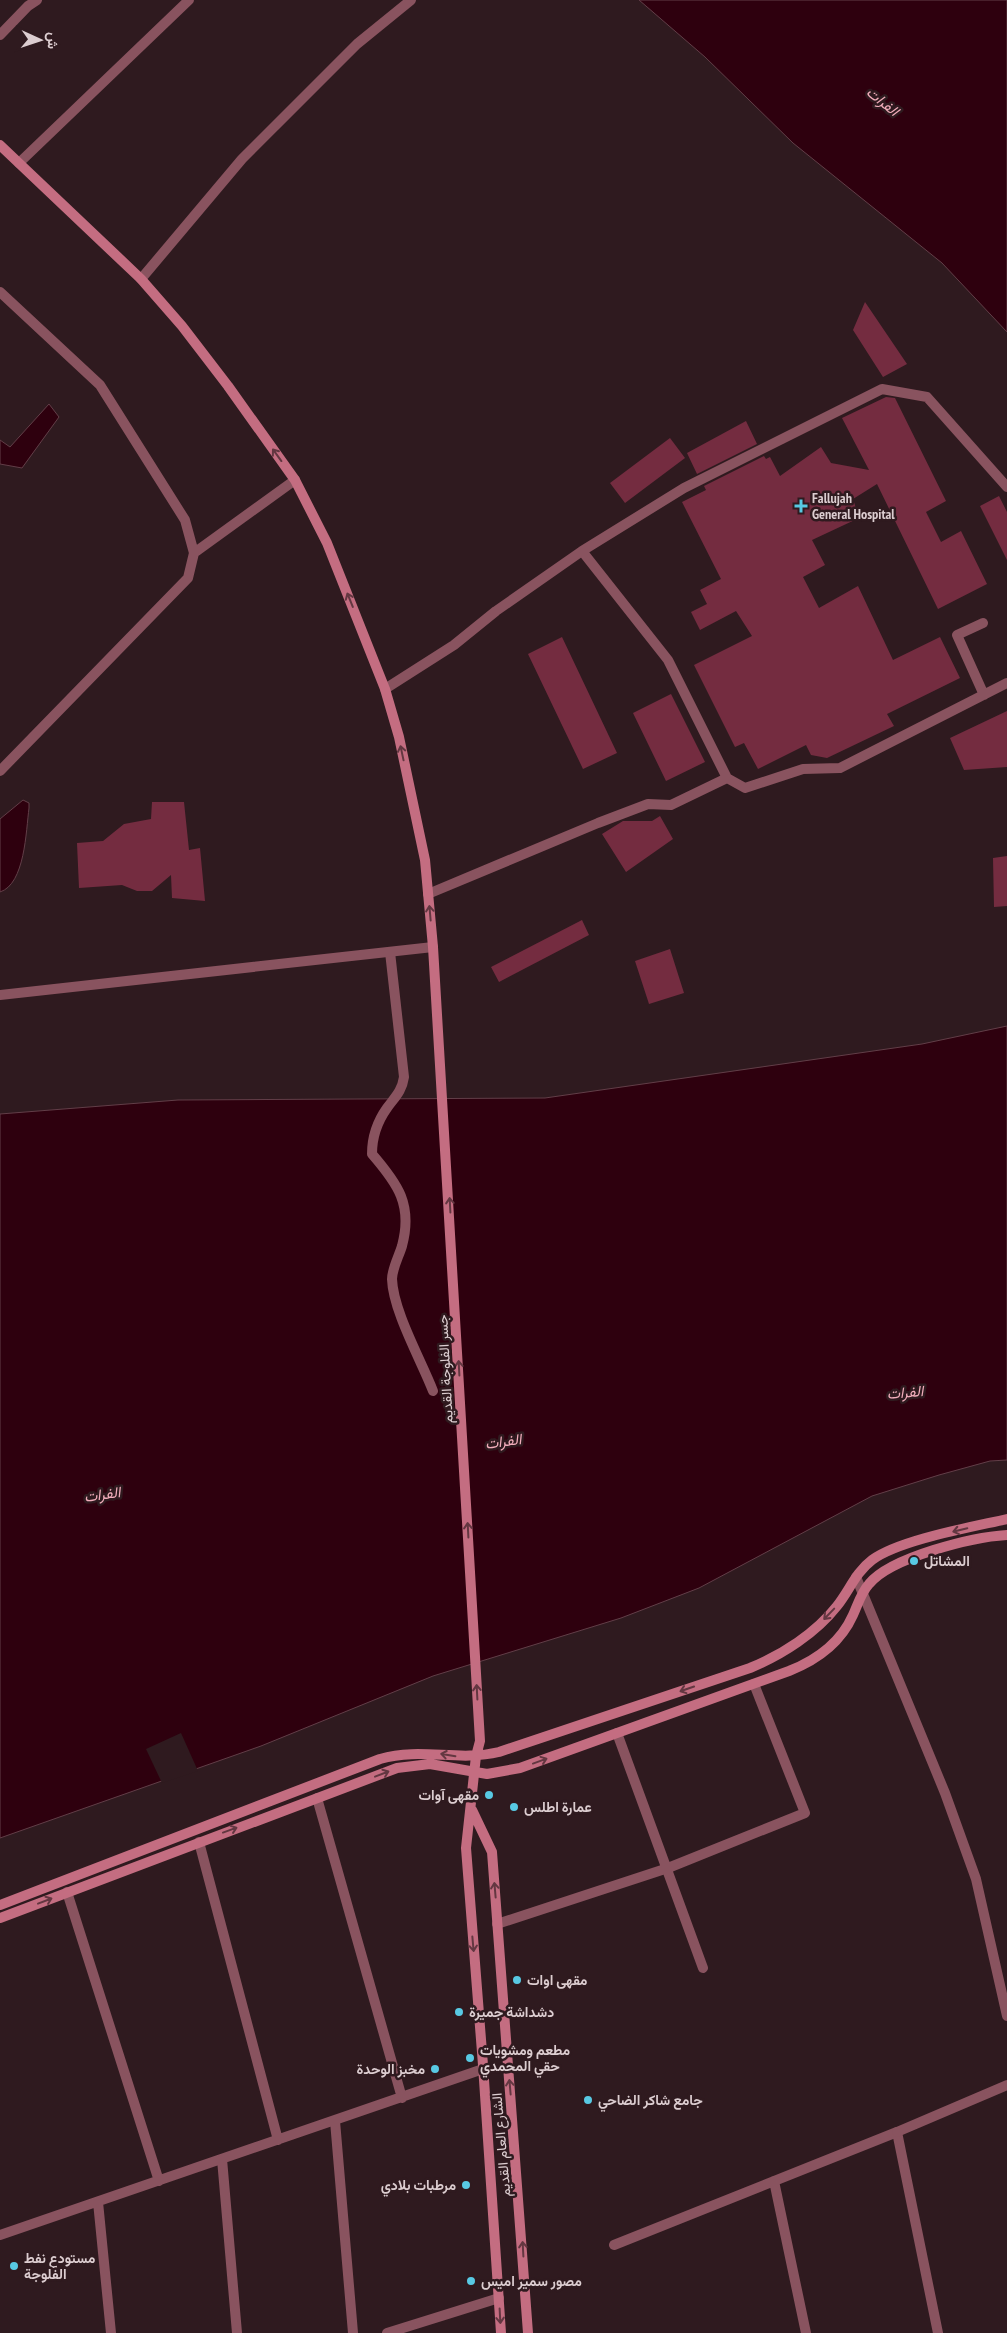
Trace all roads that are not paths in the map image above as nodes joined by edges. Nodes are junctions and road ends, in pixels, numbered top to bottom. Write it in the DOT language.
graph roads {
  1 [pos="37,0"];
  2 [pos="189,0"];
  3 [pos="411,0"];
  4 [pos="0,35"];
  5 [pos="0,146"];
  6 [pos="19,163"];
  7 [pos="142,279"];
  8 [pos="0,292"];
  9 [pos="295,480"];
  10 [pos="1007,487"];
  11 [pos="582,551"];
  12 [pos="194,553"];
  13 [pos="984,622"];
  14 [pos="1007,683"];
  15 [pos="385,689"];
  16 [pos="984,695"];
  17 [pos="0,771"];
  18 [pos="727,778"];
  19 [pos="428,894"];
  20 [pos="433,947"];
  21 [pos="390,952"];
  22 [pos="0,995"];
  23 [pos="433,1391"];
  24 [pos="1007,1519"];
  25 [pos="1007,1535"];
  26 [pos="856,1577"];
  27 [pos="862,1593"];
  28 [pos="754,1684"];
  29 [pos="618,1733"];
  30 [pos="480,1741"];
  31 [pos="476,1756"];
  32 [pos="474,1773"];
  33 [pos="317,1798"];
  34 [pos="472,1809"];
  35 [pos="199,1842"];
  36 [pos="668,1868"];
  37 [pos="67,1892"];
  38 [pos="0,1905"];
  39 [pos="0,1918"];
  40 [pos="498,1924"];
  41 [pos="703,1968"];
  42 [pos="1007,2016"];
  43 [pos="483,2069"];
  44 [pos="1007,2085"];
  45 [pos="402,2098"];
  46 [pos="335,2120"];
  47 [pos="897,2132"];
  48 [pos="278,2140"];
  49 [pos="222,2159"];
  50 [pos="159,2181"];
  51 [pos="774,2181"];
  52 [pos="98,2202"];
  53 [pos="0,2235"];
  54 [pos="614,2245"];
  55 [pos="499,2298"];
  56 [pos="111,2333"];
  57 [pos="237,2333"];
  58 [pos="354,2333"];
  59 [pos="387,2333"];
  60 [pos="500,2333"];
  61 [pos="528,2333"];
  62 [pos="806,2333"];
  63 [pos="938,2333"];
  1 -- 4 [label="street"];
  2 -- 6 [label="street"];
  3 -- 7 [label="street"];
  5 -- 6 [label="main road, جسر الفلوجة القديم"];
  6 -- 7 [label="main road, جسر الفلوجة القديم"];
  9 -- 7 [label="main road, جسر الفلوجة القديم, one-way"];
  8 -- 12 [label="street"];
  9 -- 12 [label="street"];
  15 -- 9 [label="main road, جسر الفلوجة القديم, one-way"];
  10 -- 11 [label="street"];
  11 -- 15 [label="street"];
  11 -- 18 [label="street"];
  12 -- 17 [label="street"];
  13 -- 16 [label="street"];
  14 -- 16 [label="street"];
  19 -- 15 [label="main road, جسر الفلوجة القديم, one-way"];
  16 -- 18 [label="street"];
  18 -- 19 [label="street"];
  20 -- 19 [label="main road, جسر الفلوجة القديم, one-way"];
  20 -- 21 [label="street"];
  30 -- 20 [label="main road, جسر الفلوجة القديم, one-way"];
  21 -- 22 [label="street"];
  21 -- 23 [label="street"];
  24 -- 26 [label="main road, one-way"];
  25 -- 27 [label="main road"];
  26 -- 27 [label="street"];
  26 -- 31 [label="main road, one-way"];
  27 -- 28 [label="main road"];
  27 -- 42 [label="street"];
  28 -- 29 [label="main road"];
  28 -- 36 [label="street"];
  32 -- 29 [label="main road, one-way"];
  29 -- 36 [label="street"];
  30 -- 31 [label="main road, الشارع العام القديم"];
  31 -- 32 [label="main road, الشارع العام القديم"];
  31 -- 38 [label="main road, one-way"];
  33 -- 32 [label="main road, one-way"];
  32 -- 34 [label="main road, الشارع العام القديم"];
  35 -- 33 [label="main road, one-way"];
  33 -- 45 [label="street"];
  40 -- 34 [label="main road, الشارع العام القديم, one-way"];
  34 -- 43 [label="main road, الشارع العام القديم, one-way"];
  35 -- 37 [label="main road"];
  35 -- 48 [label="street"];
  36 -- 40 [label="street"];
  36 -- 41 [label="street"];
  39 -- 37 [label="main road, one-way"];
  37 -- 50 [label="street"];
  61 -- 40 [label="main road, الشارع العام القديم, one-way"];
  43 -- 45 [label="street"];
  43 -- 55 [label="main road, الشارع العام القديم"];
  44 -- 47 [label="street"];
  45 -- 46 [label="street"];
  46 -- 48 [label="street"];
  46 -- 58 [label="street"];
  47 -- 51 [label="street"];
  47 -- 63 [label="street"];
  48 -- 49 [label="street"];
  49 -- 50 [label="street"];
  49 -- 57 [label="street"];
  50 -- 52 [label="street"];
  51 -- 54 [label="street"];
  51 -- 62 [label="street"];
  52 -- 53 [label="street"];
  52 -- 56 [label="street"];
  55 -- 59 [label="street"];
  55 -- 60 [label="main road, الشارع العام القديم, one-way"];
}
